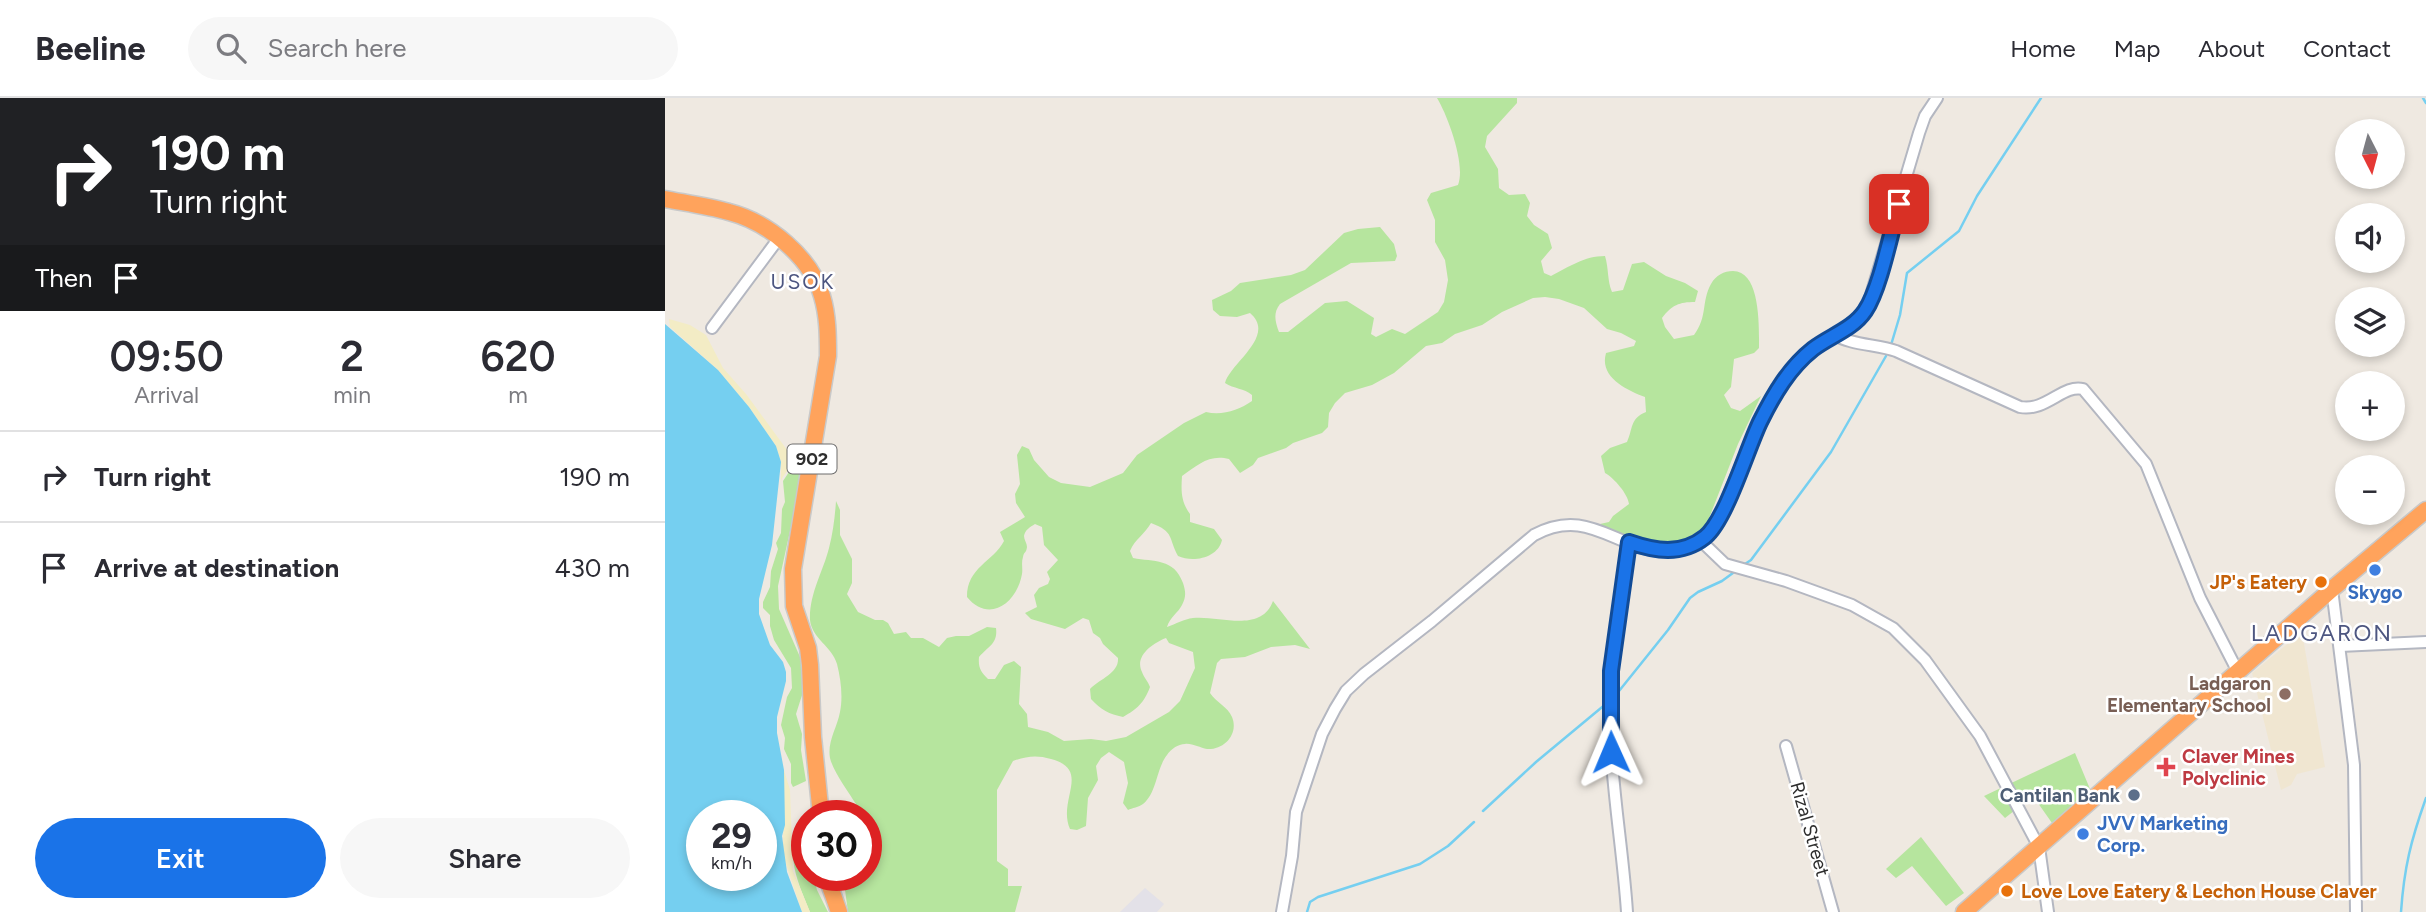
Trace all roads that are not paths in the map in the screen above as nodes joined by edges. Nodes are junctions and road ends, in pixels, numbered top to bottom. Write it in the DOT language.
graph roads {
  1 [pos="1937,98"];
  2 [pos="665,199"];
  3 [pos="779,238"];
  4 [pos="712,328"];
  5 [pos="1836,335"];
  6 [pos="2426,510"];
  7 [pos="1700,540"];
  8 [pos="1629,542"];
  9 [pos="2332,589"];
  10 [pos="2426,642"];
  11 [pos="2340,646"];
  12 [pos="2238,672"];
  13 [pos="1786,746"];
  14 [pos="819,800"];
  15 [pos="2039,847"];
  16 [pos="832,891"];
  17 [pos="839,912"];
  18 [pos="1282,912"];
  19 [pos="1627,912"];
  20 [pos="1833,912"];
  21 [pos="1964,912"];
  22 [pos="2048,912"];
  23 [pos="2356,912"];
  1 -- 5 [label="street"];
  2 -- 3 [label="highway, 902"];
  3 -- 4 [label="street"];
  3 -- 14 [label="highway, 902"];
  5 -- 7 [label="street"];
  5 -- 12 [label="street"];
  6 -- 9 [label="highway"];
  7 -- 8 [label="street"];
  7 -- 15 [label="street"];
  8 -- 18 [label="street"];
  8 -- 19 [label="street"];
  9 -- 11 [label="street"];
  9 -- 12 [label="highway"];
  10 -- 11 [label="street"];
  11 -- 23 [label="street"];
  12 -- 15 [label="highway"];
  13 -- 20 [label="street, Rizal Street"];
  15 -- 21 [label="highway"];
  15 -- 22 [label="street"];
  16 -- 17 [label="highway"];
}
